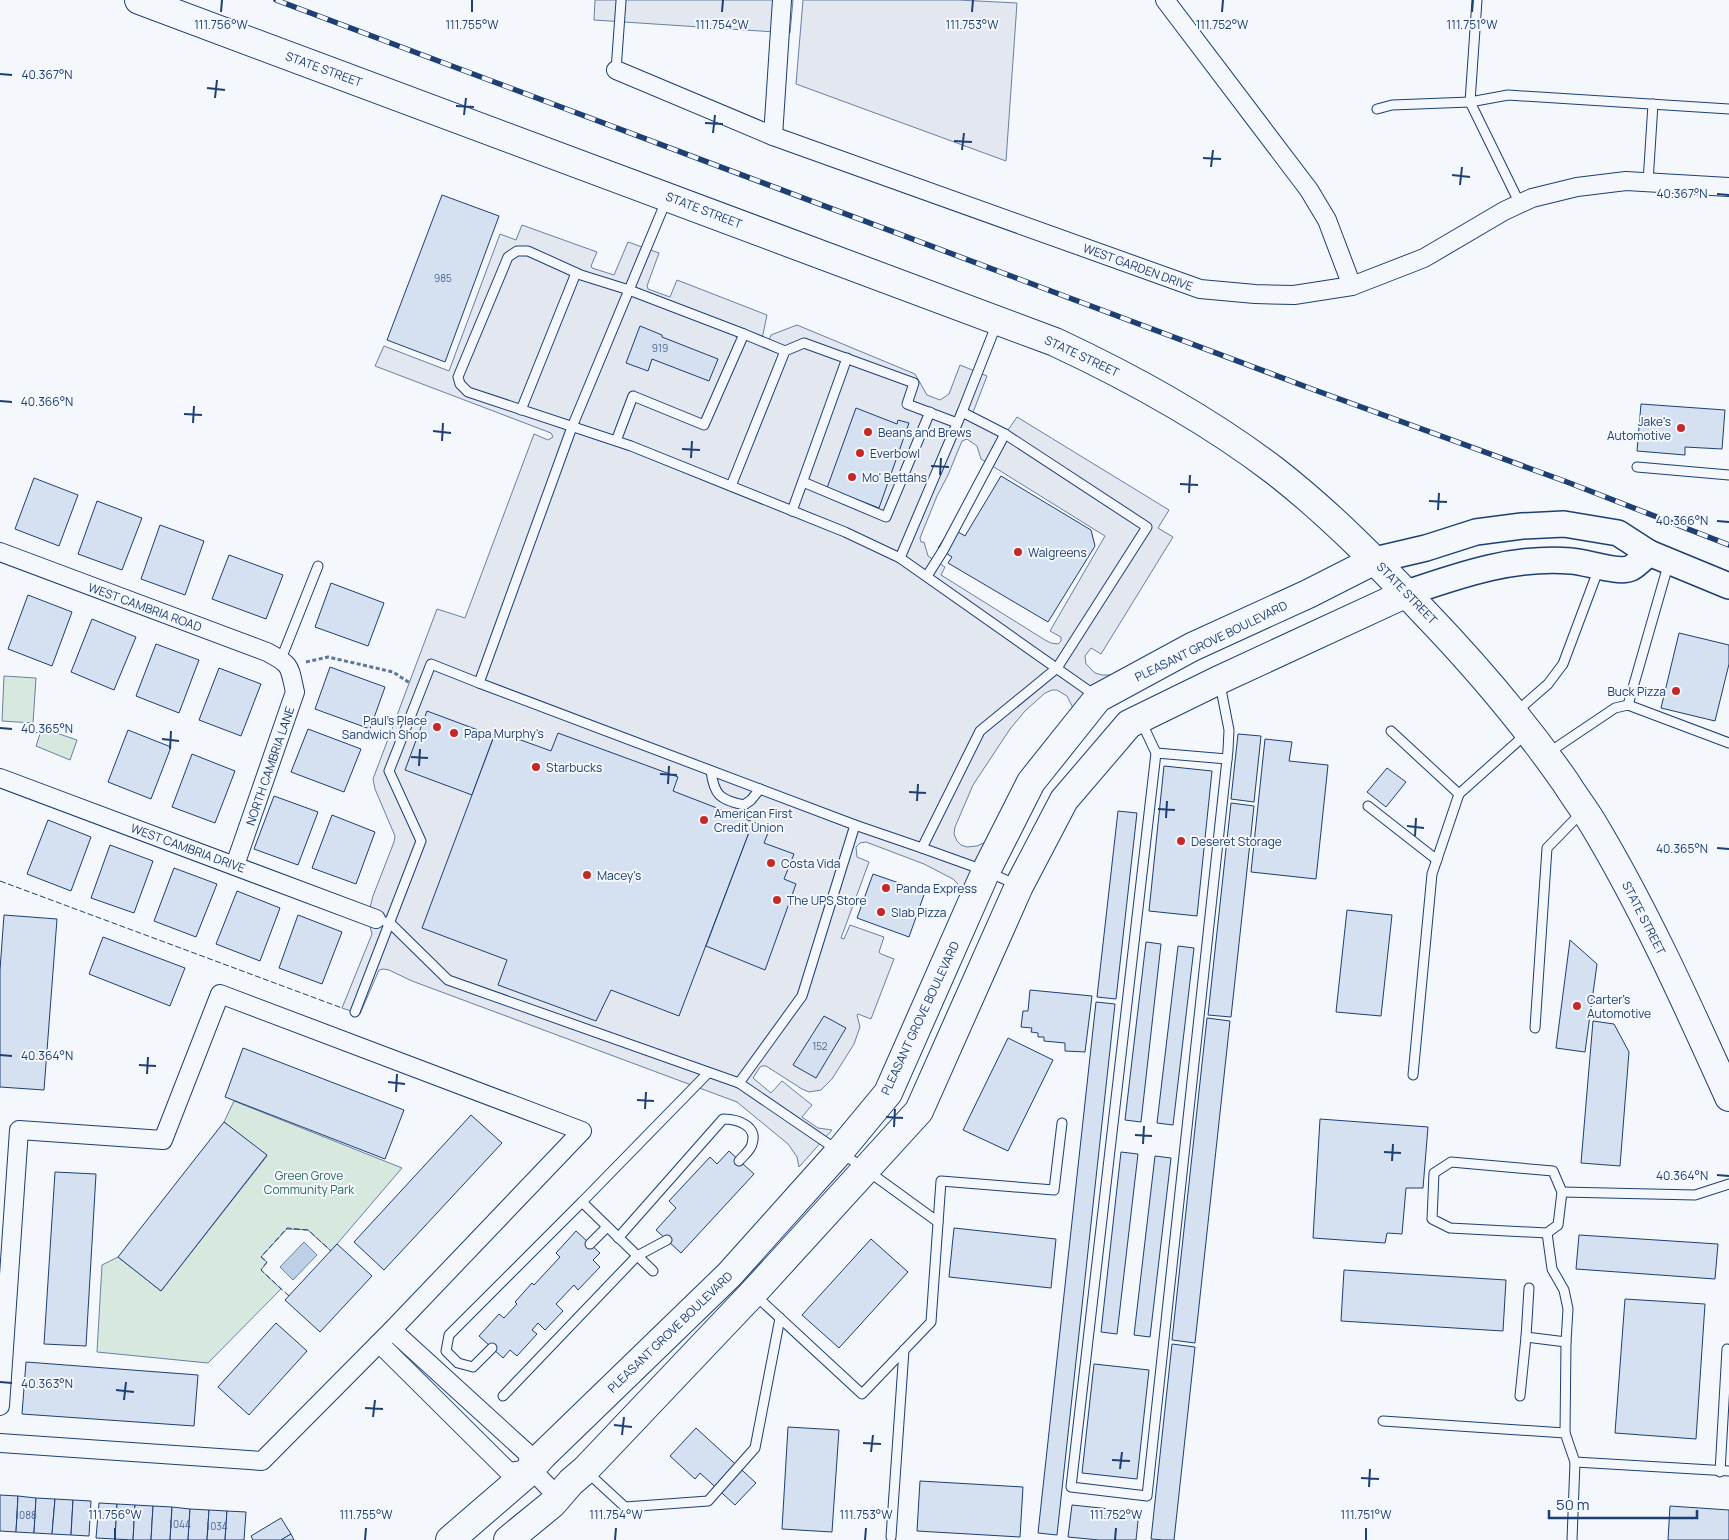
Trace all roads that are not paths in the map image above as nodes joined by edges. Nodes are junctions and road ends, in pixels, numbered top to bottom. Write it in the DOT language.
graph roads {
  1 [pos="139,0"];
  2 [pos="782,0"];
  3 [pos="1165,0"];
  4 [pos="1477,0"];
  5 [pos="621,1"];
  6 [pos="616,70"];
  7 [pos="1470,102"];
  8 [pos="1653,104"];
  9 [pos="1729,108"];
  10 [pos="1377,109"];
  11 [pos="773,136"];
  12 [pos="1648,182"];
  13 [pos="1729,187"];
  14 [pos="668,196"];
  15 [pos="1520,204"];
  16 [pos="576,273"];
  17 [pos="1352,286"];
  18 [pos="629,290"];
  19 [pos="998,321"];
  20 [pos="744,334"];
  21 [pos="785,351"];
  22 [pos="847,358"];
  23 [pos="521,410"];
  24 [pos="930,412"];
  25 [pos="962,412"];
  26 [pos="957,423"];
  27 [pos="572,427"];
  28 [pos="1005,434"];
  29 [pos="616,442"];
  30 [pos="1637,467"];
  31 [pos="1729,476"];
  32 [pos="802,482"];
  33 [pos="731,486"];
  34 [pos="792,511"];
  35 [pos="0,552"];
  36 [pos="1659,557"];
  37 [pos="900,558"];
  38 [pos="1375,560"];
  39 [pos="318,566"];
  40 [pos="1600,566"];
  41 [pos="926,576"];
  42 [pos="1729,586"];
  43 [pos="1406,593"];
  44 [pos="285,662"];
  45 [pos="1057,668"];
  46 [pos="1219,680"];
  47 [pos="479,684"];
  48 [pos="1098,698"];
  49 [pos="1628,705"];
  50 [pos="1140,719"];
  51 [pos="1521,723"];
  52 [pos="1391,731"];
  53 [pos="1729,743"];
  54 [pos="1156,753"];
  55 [pos="1546,755"];
  56 [pos="1227,759"];
  57 [pos="711,771"];
  58 [pos="0,778"];
  59 [pos="760,789"];
  60 [pos="1459,794"];
  61 [pos="1368,806"];
  62 [pos="1584,810"];
  63 [pos="855,825"];
  64 [pos="922,848"];
  65 [pos="1437,860"];
  66 [pos="235,865"];
  67 [pos="986,871"];
  68 [pos="1019,886"];
  69 [pos="383,921"];
  70 [pos="355,1012"];
  71 [pos="1536,1028"];
  72 [pos="708,1073"];
  73 [pos="1413,1075"];
  74 [pos="739,1083"];
  75 [pos="1728,1093"];
  76 [pos="1062,1123"];
  77 [pos="840,1151"];
  78 [pos="739,1161"];
  79 [pos="865,1169"];
  80 [pos="1729,1184"];
  81 [pos="1562,1192"];
  82 [pos="582,1202"];
  83 [pos="938,1222"];
  84 [pos="607,1227"];
  85 [pos="1547,1233"];
  86 [pos="618,1238"];
  87 [pos="667,1240"];
  88 [pos="590,1244"];
  89 [pos="637,1256"];
  90 [pos="654,1271"];
  91 [pos="1529,1288"];
  92 [pos="753,1293"];
  93 [pos="780,1318"];
  94 [pos="392,1330"];
  95 [pos="1526,1337"];
  96 [pos="1566,1342"];
  97 [pos="379,1343"];
  98 [pos="492,1348"];
  99 [pos="1727,1349"];
  100 [pos="904,1350"];
  101 [pos="503,1396"];
  102 [pos="1520,1396"];
  103 [pos="0,1406"];
  104 [pos="1383,1421"];
  105 [pos="499,1427"];
  106 [pos="1565,1433"];
  107 [pos="0,1443"];
  108 [pos="481,1444"];
  109 [pos="1575,1462"];
  110 [pos="531,1469"];
  111 [pos="584,1470"];
  112 [pos="1725,1472"];
  113 [pos="558,1497"];
  114 [pos="891,1537"];
  115 [pos="450,1540"];
  116 [pos="508,1540"];
  117 [pos="1572,1540"];
  1 -- 14 [label="main road, STATE STREET"];
  2 -- 11 [label="street"];
  3 -- 17 [label="street"];
  4 -- 7 [label="lane"];
  5 -- 6 [label="lane"];
  6 -- 11 [label="street, WEST GARDEN DRIVE"];
  7 -- 8 [label="lane"];
  7 -- 10 [label="lane"];
  7 -- 15 [label="lane"];
  8 -- 9 [label="lane"];
  8 -- 12 [label="lane"];
  11 -- 17 [label="street, WEST GARDEN DRIVE"];
  12 -- 13 [label="street, WEST GARDEN DRIVE"];
  12 -- 15 [label="street, WEST GARDEN DRIVE"];
  14 -- 18 [label="lane"];
  14 -- 19 [label="main road, STATE STREET"];
  15 -- 17 [label="street, WEST GARDEN DRIVE"];
  16 -- 18 [label="lane"];
  16 -- 23 [label="lane"];
  16 -- 23 [label="lane"];
  18 -- 20 [label="lane"];
  18 -- 27 [label="lane"];
  19 -- 25 [label="lane"];
  19 -- 38 [label="main road, STATE STREET"];
  20 -- 21 [label="lane"];
  20 -- 29 [label="lane"];
  21 -- 22 [label="lane"];
  21 -- 33 [label="lane"];
  22 -- 24 [label="lane"];
  22 -- 32 [label="lane"];
  23 -- 27 [label="lane"];
  24 -- 26 [label="lane"];
  24 -- 32 [label="lane"];
  25 -- 26 [label="lane"];
  25 -- 28 [label="lane"];
  26 -- 37 [label="lane"];
  27 -- 29 [label="lane"];
  27 -- 47 [label="lane"];
  28 -- 41 [label="lane"];
  28 -- 45 [label="lane"];
  29 -- 33 [label="lane"];
  30 -- 31 [label="lane"];
  32 -- 34 [label="lane"];
  33 -- 34 [label="lane"];
  34 -- 37 [label="lane"];
  35 -- 44 [label="street, WEST CAMBRIA ROAD"];
  36 -- 38 [label="main road"];
  36 -- 40 [label="main road"];
  36 -- 42 [label="main road"];
  36 -- 49 [label="lane"];
  37 -- 41 [label="lane"];
  38 -- 43 [label="main road, STATE STREET"];
  38 -- 48 [label="main road, PLEASANT GROVE BOULEVARD"];
  39 -- 44 [label="lane"];
  40 -- 43 [label="main road"];
  40 -- 51 [label="lane"];
  41 -- 45 [label="lane"];
  43 -- 46 [label="main road"];
  43 -- 51 [label="main road, STATE STREET"];
  44 -- 66 [label="street, NORTH CAMBRIA LANE"];
  45 -- 48 [label="lane"];
  45 -- 64 [label="lane"];
  46 -- 50 [label="main road"];
  46 -- 56 [label="lane"];
  47 -- 57 [label="lane"];
  47 -- 69 [label="lane"];
  48 -- 67 [label="main road, PLEASANT GROVE BOULEVARD"];
  49 -- 53 [label="lane"];
  49 -- 55 [label="lane"];
  50 -- 54 [label="lane"];
  50 -- 68 [label="main road"];
  51 -- 55 [label="main road, STATE STREET"];
  51 -- 60 [label="lane"];
  52 -- 60 [label="lane"];
  54 -- 56 [label="lane"];
  54 -- 56 [label="lane"];
  55 -- 62 [label="main road, STATE STREET"];
  57 -- 59 [label="lane"];
  57 -- 59 [label="lane"];
  58 -- 66 [label="street, WEST CAMBRIA DRIVE"];
  59 -- 63 [label="lane"];
  60 -- 65 [label="lane"];
  61 -- 65 [label="lane"];
  62 -- 71 [label="lane"];
  62 -- 75 [label="main road, STATE STREET"];
  63 -- 64 [label="lane"];
  63 -- 74 [label="lane"];
  64 -- 67 [label="lane"];
  65 -- 73 [label="lane"];
  66 -- 69 [label="street, WEST CAMBRIA DRIVE"];
  67 -- 68 [label="lane"];
  67 -- 77 [label="main road, PLEASANT GROVE BOULEVARD"];
  68 -- 79 [label="main road"];
  69 -- 70 [label="lane"];
  69 -- 72 [label="lane"];
  72 -- 74 [label="lane"];
  72 -- 82 [label="lane"];
  74 -- 77 [label="lane"];
  76 -- 83 [label="lane"];
  77 -- 79 [label="lane"];
  77 -- 110 [label="main road, PLEASANT GROVE BOULEVARD"];
  78 -- 86 [label="lane"];
  79 -- 83 [label="lane"];
  79 -- 92 [label="main road"];
  80 -- 81 [label="lane"];
  81 -- 85 [label="lane"];
  81 -- 85 [label="lane"];
  82 -- 84 [label="lane"];
  82 -- 98 [label="lane"];
  83 -- 100 [label="lane"];
  84 -- 86 [label="lane"];
  84 -- 88 [label="lane"];
  85 -- 96 [label="lane"];
  86 -- 89 [label="lane"];
  87 -- 89 [label="lane"];
  89 -- 90 [label="lane"];
  89 -- 101 [label="lane"];
  91 -- 95 [label="lane"];
  92 -- 93 [label="lane"];
  92 -- 111 [label="main road"];
  93 -- 100 [label="lane"];
  93 -- 111 [label="lane"];
  94 -- 97 [label="street"];
  94 -- 103 [label="street"];
  94 -- 105 [label="street"];
  95 -- 96 [label="lane"];
  95 -- 102 [label="lane"];
  96 -- 106 [label="lane"];
  97 -- 107 [label="street"];
  97 -- 108 [label="street"];
  99 -- 112 [label="lane"];
  100 -- 114 [label="lane"];
  104 -- 106 [label="lane"];
  105 -- 108 [label="street"];
  105 -- 110 [label="street"];
  106 -- 109 [label="lane"];
  108 -- 110 [label="street"];
  109 -- 112 [label="lane"];
  109 -- 117 [label="lane"];
  110 -- 113 [label="street"];
  110 -- 115 [label="main road, PLEASANT GROVE BOULEVARD"];
  111 -- 113 [label="main road"];
  113 -- 116 [label="main road"];
}
